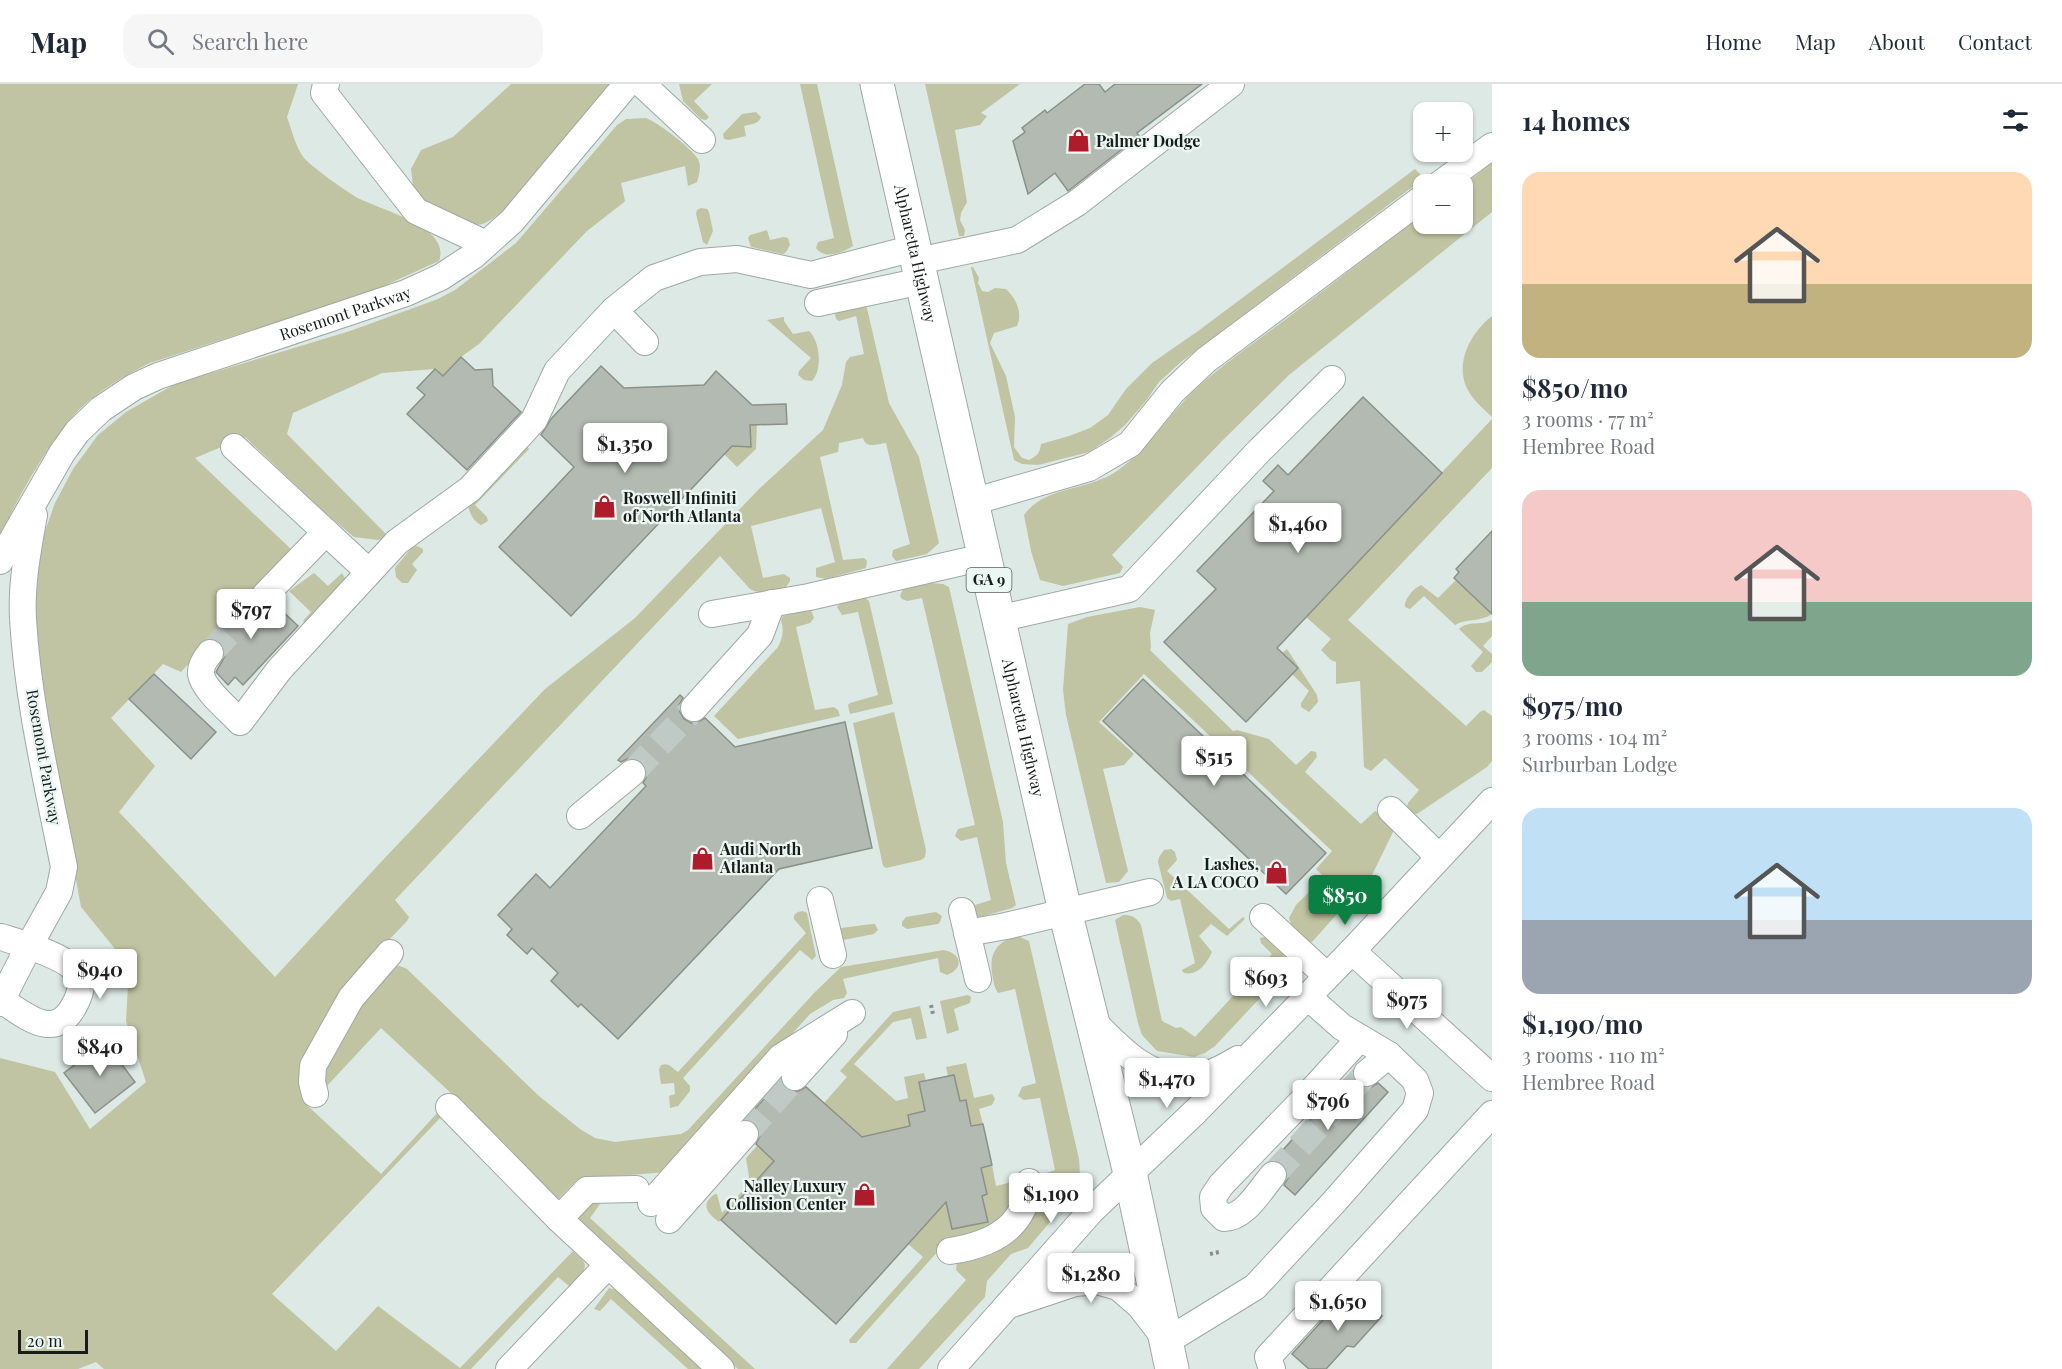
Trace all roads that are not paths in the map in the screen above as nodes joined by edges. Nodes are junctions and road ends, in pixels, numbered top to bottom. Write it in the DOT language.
graph roads {
  1 [pos="326,84"];
  2 [pos="627,84"];
  3 [pos="642,84"];
  4 [pos="877,84"];
  5 [pos="1231,84"];
  6 [pos="702,140"];
  7 [pos="1492,146"];
  8 [pos="1454,174"];
  9 [pos="1413,205"];
  10 [pos="486,244"];
  11 [pos="918,263"];
  12 [pos="818,303"];
  13 [pos="614,310"];
  14 [pos="645,342"];
  15 [pos="1332,379"];
  16 [pos="234,447"];
  17 [pos="38,497"];
  18 [pos="972,502"];
  19 [pos="326,532"];
  20 [pos="984,557"];
  21 [pos="0,561"];
  22 [pos="369,572"];
  23 [pos="265,595"];
  24 [pos="772,603"];
  25 [pos="712,614"];
  26 [pos="998,619"];
  27 [pos="210,653"];
  28 [pos="694,708"];
  29 [pos="632,773"];
  30 [pos="1492,801"];
  31 [pos="1391,810"];
  32 [pos="580,816"];
  33 [pos="1439,857"];
  34 [pos="1150,892"];
  35 [pos="820,900"];
  36 [pos="1065,911"];
  37 [pos="1263,917"];
  38 [pos="0,935"];
  39 [pos="29,945"];
  40 [pos="1352,951"];
  41 [pos="390,953"];
  42 [pos="833,955"];
  43 [pos="1327,976"];
  44 [pos="978,979"];
  45 [pos="1308,997"];
  46 [pos="1,1001"];
  47 [pos="1092,1020"];
  48 [pos="1359,1038"];
  49 [pos="1256,1049"];
  50 [pos="1389,1055"];
  51 [pos="1367,1073"];
  52 [pos="795,1077"];
  53 [pos="1492,1078"];
  54 [pos="315,1094"];
  55 [pos="449,1107"];
  56 [pos="1492,1114"];
  57 [pos="745,1134"];
  58 [pos="1130,1173"];
  59 [pos="1273,1175"];
  60 [pos="1029,1182"];
  61 [pos="652,1204"];
  62 [pos="559,1220"];
  63 [pos="950,1251"];
  64 [pos="608,1265"];
  65 [pos="1006,1306"];
  66 [pos="1169,1355"];
  67 [pos="509,1369"];
  68 [pos="721,1369"];
  69 [pos="951,1369"];
  70 [pos="1272,1369"];
  1 -- 10 [label="street"];
  2 -- 10 [label="street, Rosemont Parkway"];
  3 -- 6 [label="street"];
  4 -- 11 [label="highway, Alpharetta Highway / GA 9"];
  5 -- 11 [label="street"];
  7 -- 8 [label="street"];
  9 -- 18 [label="street"];
  10 -- 17 [label="street, Rosemont Parkway"];
  11 -- 12 [label="street"];
  11 -- 13 [label="street"];
  11 -- 18 [label="highway, Alpharetta Highway / GA 9"];
  13 -- 14 [label="street"];
  13 -- 22 [label="street"];
  15 -- 26 [label="street"];
  16 -- 19 [label="street"];
  17 -- 21 [label="street, Rosemont Parkway"];
  17 -- 39 [label="street, Rosemont Parkway"];
  18 -- 20 [label="highway, Alpharetta Highway / GA 9"];
  19 -- 22 [label="street"];
  19 -- 23 [label="street"];
  20 -- 24 [label="street"];
  20 -- 26 [label="highway, Alpharetta Highway / GA 9"];
  22 -- 27 [label="street"];
  24 -- 25 [label="street"];
  24 -- 28 [label="street"];
  26 -- 36 [label="highway, Alpharetta Highway / GA 9"];
  29 -- 32 [label="street"];
  30 -- 33 [label="street"];
  31 -- 33 [label="street"];
  33 -- 40 [label="street"];
  34 -- 36 [label="street"];
  35 -- 42 [label="street"];
  36 -- 44 [label="street"];
  36 -- 47 [label="highway, Alpharetta Highway / GA 9"];
  37 -- 43 [label="street"];
  38 -- 39 [label="street"];
  39 -- 46 [label="street, Rosemont Parkway"];
  39 -- 46 [label="street"];
  40 -- 43 [label="street"];
  40 -- 53 [label="street"];
  41 -- 54 [label="street"];
  43 -- 45 [label="street"];
  45 -- 48 [label="street"];
  45 -- 49 [label="street"];
  47 -- 49 [label="street"];
  47 -- 58 [label="highway, Alpharetta Highway / GA 9"];
  48 -- 50 [label="street"];
  48 -- 59 [label="street"];
  49 -- 58 [label="street"];
  50 -- 51 [label="street"];
  50 -- 66 [label="street"];
  52 -- 61 [label="street"];
  55 -- 62 [label="street"];
  56 -- 70 [label="street"];
  57 -- 61 [label="street"];
  58 -- 65 [label="street"];
  58 -- 66 [label="highway, Alpharetta Highway / GA 9"];
  60 -- 63 [label="street"];
  61 -- 62 [label="street"];
  62 -- 64 [label="street"];
  64 -- 67 [label="street"];
  64 -- 68 [label="street"];
  65 -- 66 [label="street"];
  65 -- 69 [label="street"];
}
